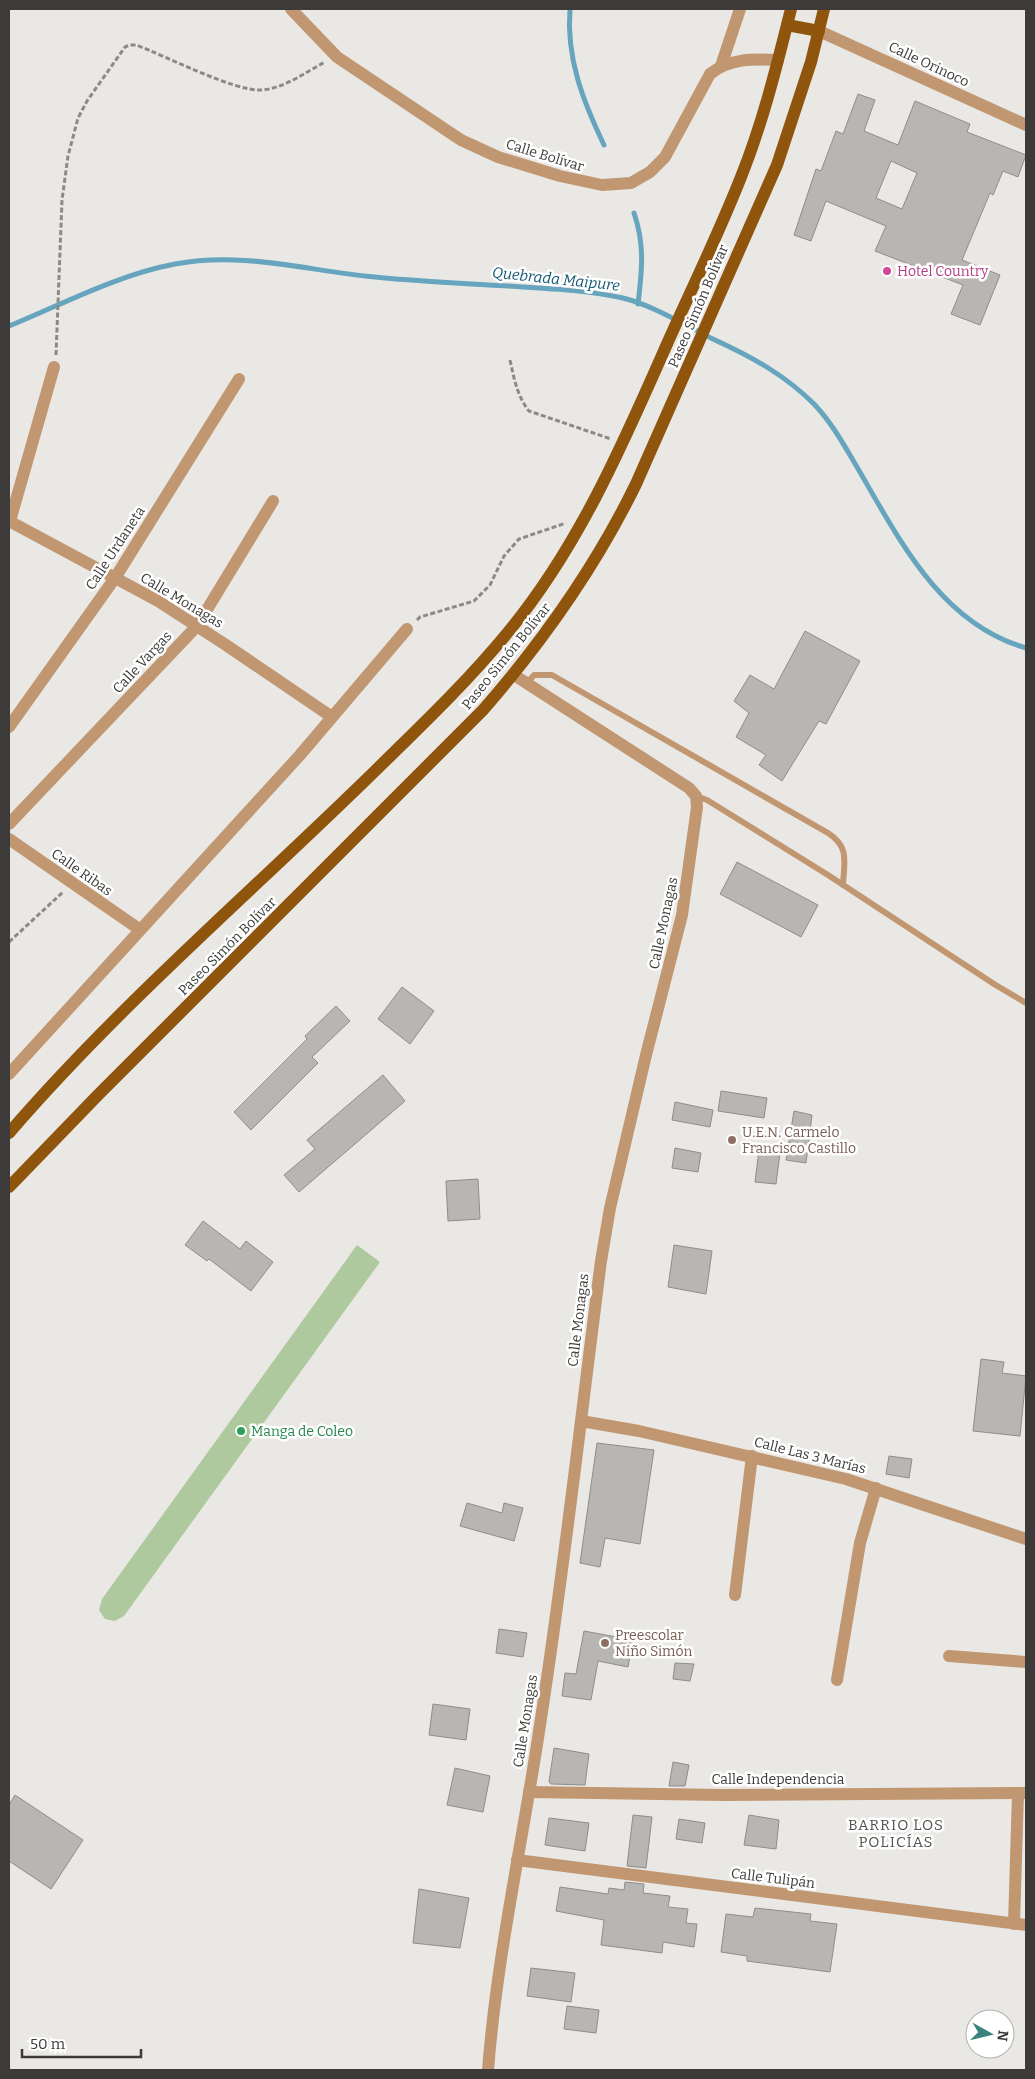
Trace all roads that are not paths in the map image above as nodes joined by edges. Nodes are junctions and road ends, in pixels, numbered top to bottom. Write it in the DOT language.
graph roads {
  1 [pos="291,9"];
  2 [pos="740,9"];
  3 [pos="791,9"];
  4 [pos="824,9"];
  5 [pos="787,25"];
  6 [pos="819,31"];
  7 [pos="778,60"];
  8 [pos="721,66"];
  9 [pos="1026,125"];
  10 [pos="54,367"];
  11 [pos="239,379"];
  12 [pos="272,501"];
  13 [pos="10,521"];
  14 [pos="115,578"];
  15 [pos="197,626"];
  16 [pos="407,629"];
  17 [pos="514,675"];
  18 [pos="527,684"];
  19 [pos="332,717"];
  20 [pos="9,727"];
  21 [pos="696,796"];
  22 [pos="9,824"];
  23 [pos="9,838"];
  24 [pos="843,885"];
  25 [pos="139,929"];
  26 [pos="1026,1003"];
  27 [pos="9,1074"];
  28 [pos="9,1133"];
  29 [pos="9,1187"];
  30 [pos="581,1421"];
  31 [pos="752,1456"];
  32 [pos="876,1488"];
  33 [pos="1026,1539"];
  34 [pos="736,1595"];
  35 [pos="949,1656"];
  36 [pos="1026,1662"];
  37 [pos="837,1680"];
  38 [pos="529,1792"];
  39 [pos="1022,1793"];
  40 [pos="517,1860"];
  41 [pos="1020,1924"];
  42 [pos="488,2070"];
  1 -- 8 [label="street, Calle Bolívar"];
  2 -- 8 [label="street"];
  3 -- 5 [label="main road, Paseo Simón Bolívar"];
  4 -- 6 [label="main road, Paseo Simón Bolívar"];
  5 -- 6 [label="main road"];
  5 -- 7 [label="main road, Paseo Simón Bolívar"];
  6 -- 9 [label="street, Calle Orinoco"];
  6 -- 17 [label="main road, Paseo Simón Bolívar"];
  7 -- 8 [label="street"];
  7 -- 28 [label="main road, Paseo Simón Bolívar"];
  10 -- 13 [label="street"];
  11 -- 14 [label="street, Calle Urdaneta"];
  12 -- 15 [label="street, Calle Vargas"];
  13 -- 14 [label="street, Calle Monagas"];
  14 -- 15 [label="street, Calle Monagas"];
  14 -- 20 [label="street, Calle Urdaneta"];
  15 -- 19 [label="street, Calle Monagas"];
  15 -- 22 [label="street, Calle Vargas"];
  16 -- 19 [label="street"];
  17 -- 18 [label="street"];
  17 -- 29 [label="main road, Paseo Simón Bolívar"];
  18 -- 21 [label="street"];
  18 -- 24 [label="lane"];
  19 -- 25 [label="street"];
  21 -- 24 [label="lane"];
  21 -- 30 [label="street, Calle Monagas"];
  23 -- 25 [label="street, Calle Ribas"];
  24 -- 26 [label="lane"];
  25 -- 27 [label="street"];
  30 -- 31 [label="street, Calle Las 3 Marías"];
  30 -- 38 [label="street, Calle Monagas"];
  31 -- 32 [label="street, Calle Las 3 Marías"];
  31 -- 34 [label="street"];
  32 -- 33 [label="street, Calle Las 3 Marías"];
  32 -- 37 [label="street"];
  35 -- 36 [label="street"];
  38 -- 39 [label="street, Calle Independencia"];
  38 -- 40 [label="street, Calle Monagas"];
  39 -- 41 [label="street"];
  40 -- 41 [label="street, Calle Tulipán"];
  40 -- 42 [label="street, Calle Monagas"];
}
